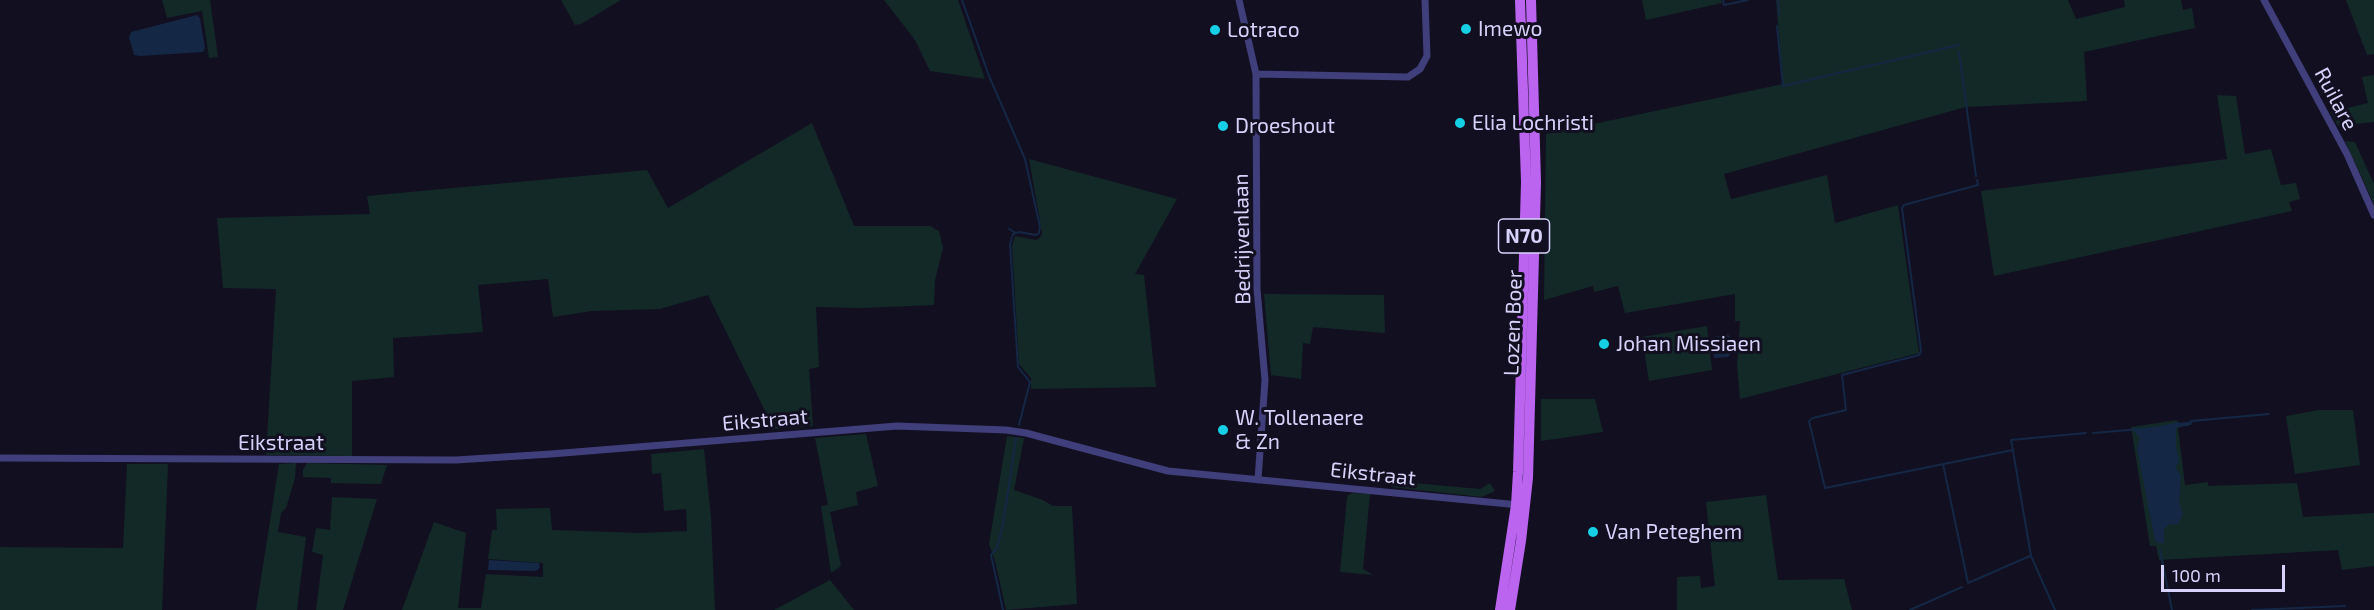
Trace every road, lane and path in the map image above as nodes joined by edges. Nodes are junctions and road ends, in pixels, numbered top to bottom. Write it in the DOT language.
graph roads {
  1 [pos="1239,0"];
  2 [pos="1425,0"];
  3 [pos="1520,0"];
  4 [pos="1531,0"];
  5 [pos="2264,0"];
  6 [pos="1256,74"];
  7 [pos="2374,215"];
  8 [pos="0,459"];
  9 [pos="1258,480"];
  10 [pos="1521,506"];
  11 [pos="1500,610"];
  12 [pos="1510,610"];
  1 -- 6 [label="street, Bedrijvenlaan"];
  2 -- 6 [label="street"];
  3 -- 10 [label="main road, Lozen Boer / N70"];
  4 -- 10 [label="main road, Lozen Boer / N70"];
  5 -- 7 [label="street, Ruilare"];
  6 -- 9 [label="street, Bedrijvenlaan"];
  8 -- 9 [label="street, Eikstraat"];
  9 -- 10 [label="street, Eikstraat"];
  10 -- 11 [label="main road, N70"];
  10 -- 12 [label="main road, Lozen Boer / N70"];
}
